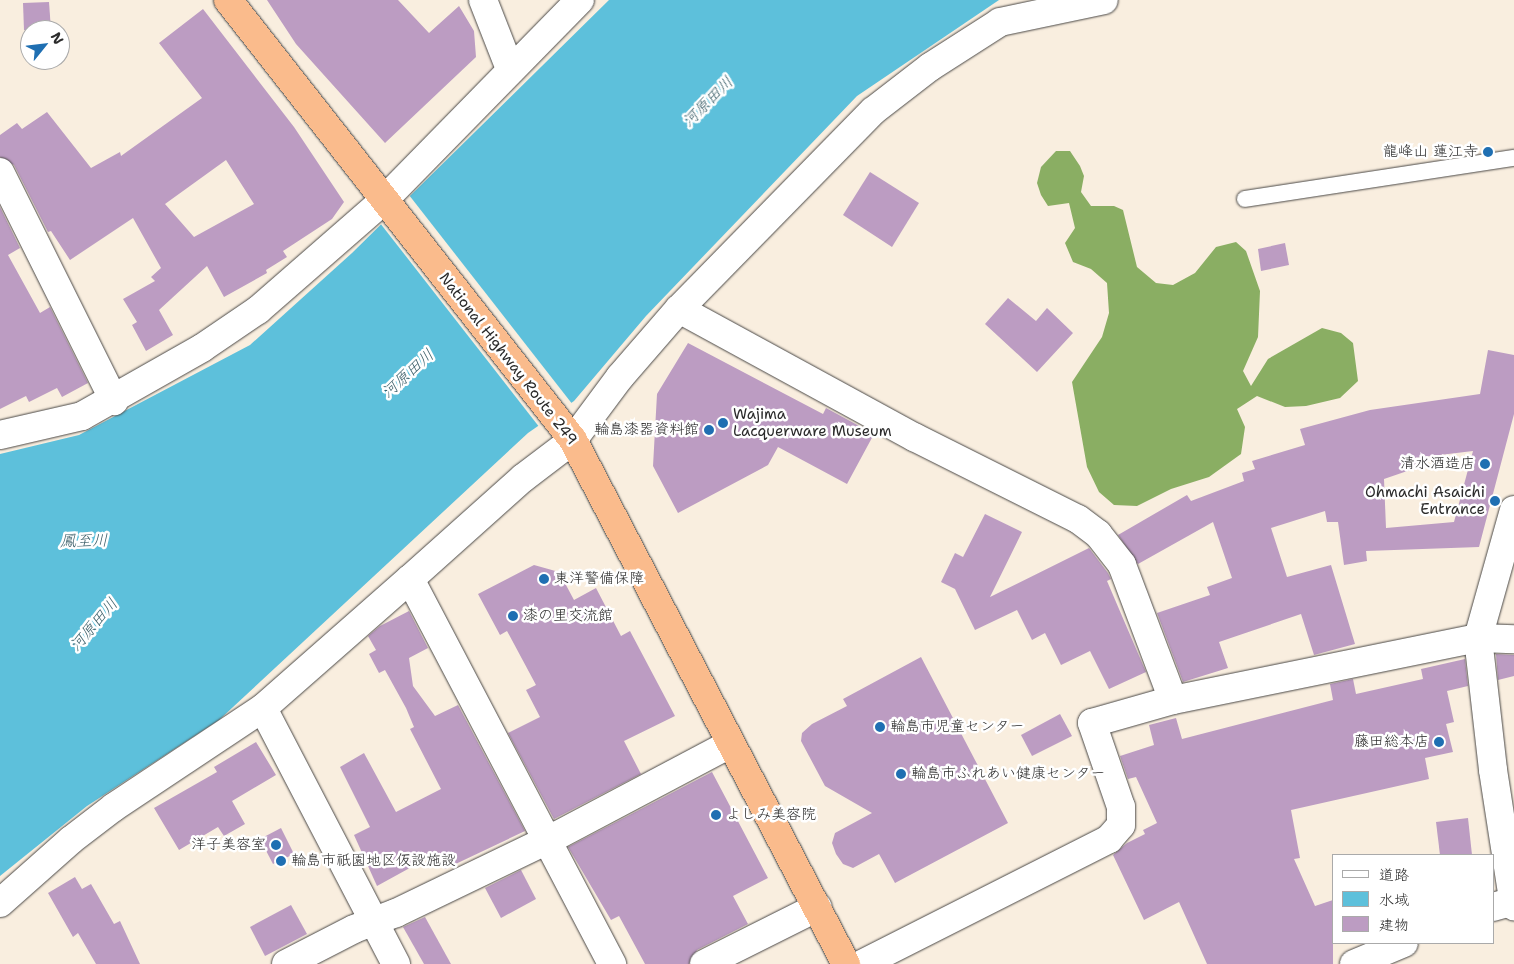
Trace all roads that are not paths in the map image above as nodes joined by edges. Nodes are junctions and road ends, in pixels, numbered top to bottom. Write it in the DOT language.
graph roads {
  1 [pos="228,0"];
  2 [pos="483,0"];
  3 [pos="580,0"];
  4 [pos="1028,0"];
  5 [pos="1104,0"];
  6 [pos="1000,22"];
  7 [pos="510,69"];
  8 [pos="1514,158"];
  9 [pos="0,172"];
  10 [pos="1245,199"];
  11 [pos="385,202"];
  12 [pos="679,310"];
  13 [pos="114,401"];
  14 [pos="0,435"];
  15 [pos="573,440"];
  16 [pos="1514,510"];
  17 [pos="410,579"];
  18 [pos="1478,638"];
  19 [pos="1514,639"];
  20 [pos="1174,700"];
  21 [pos="263,708"];
  22 [pos="730,744"];
  23 [pos="545,840"];
  24 [pos="0,903"];
  25 [pos="1508,904"];
  26 [pos="818,907"];
  27 [pos="374,922"];
  28 [pos="1402,944"];
  29 [pos="286,964"];
  30 [pos="396,964"];
  31 [pos="612,964"];
  32 [pos="704,964"];
  33 [pos="846,964"];
  34 [pos="862,964"];
  35 [pos="1354,964"];
  1 -- 11 [label="highway, National Highway Route 249"];
  2 -- 7 [label="street"];
  3 -- 7 [label="street"];
  4 -- 6 [label="street"];
  5 -- 6 [label="street"];
  6 -- 12 [label="street"];
  7 -- 11 [label="street"];
  8 -- 10 [label="lane"];
  9 -- 13 [label="street"];
  11 -- 13 [label="street"];
  11 -- 15 [label="highway, National Highway Route 249"];
  12 -- 15 [label="street"];
  12 -- 20 [label="street"];
  13 -- 14 [label="street"];
  15 -- 17 [label="street"];
  15 -- 22 [label="highway, National Highway Route 249"];
  16 -- 18 [label="street"];
  17 -- 21 [label="street"];
  17 -- 23 [label="street"];
  18 -- 19 [label="street"];
  18 -- 20 [label="street"];
  18 -- 25 [label="street"];
  20 -- 34 [label="street"];
  21 -- 24 [label="street"];
  21 -- 27 [label="street"];
  22 -- 23 [label="street"];
  22 -- 26 [label="highway, National Highway Route 249"];
  23 -- 27 [label="street"];
  23 -- 31 [label="street"];
  26 -- 32 [label="street"];
  26 -- 33 [label="highway, National Highway Route 249"];
  27 -- 29 [label="street"];
  27 -- 30 [label="street"];
  28 -- 35 [label="street"];
}
